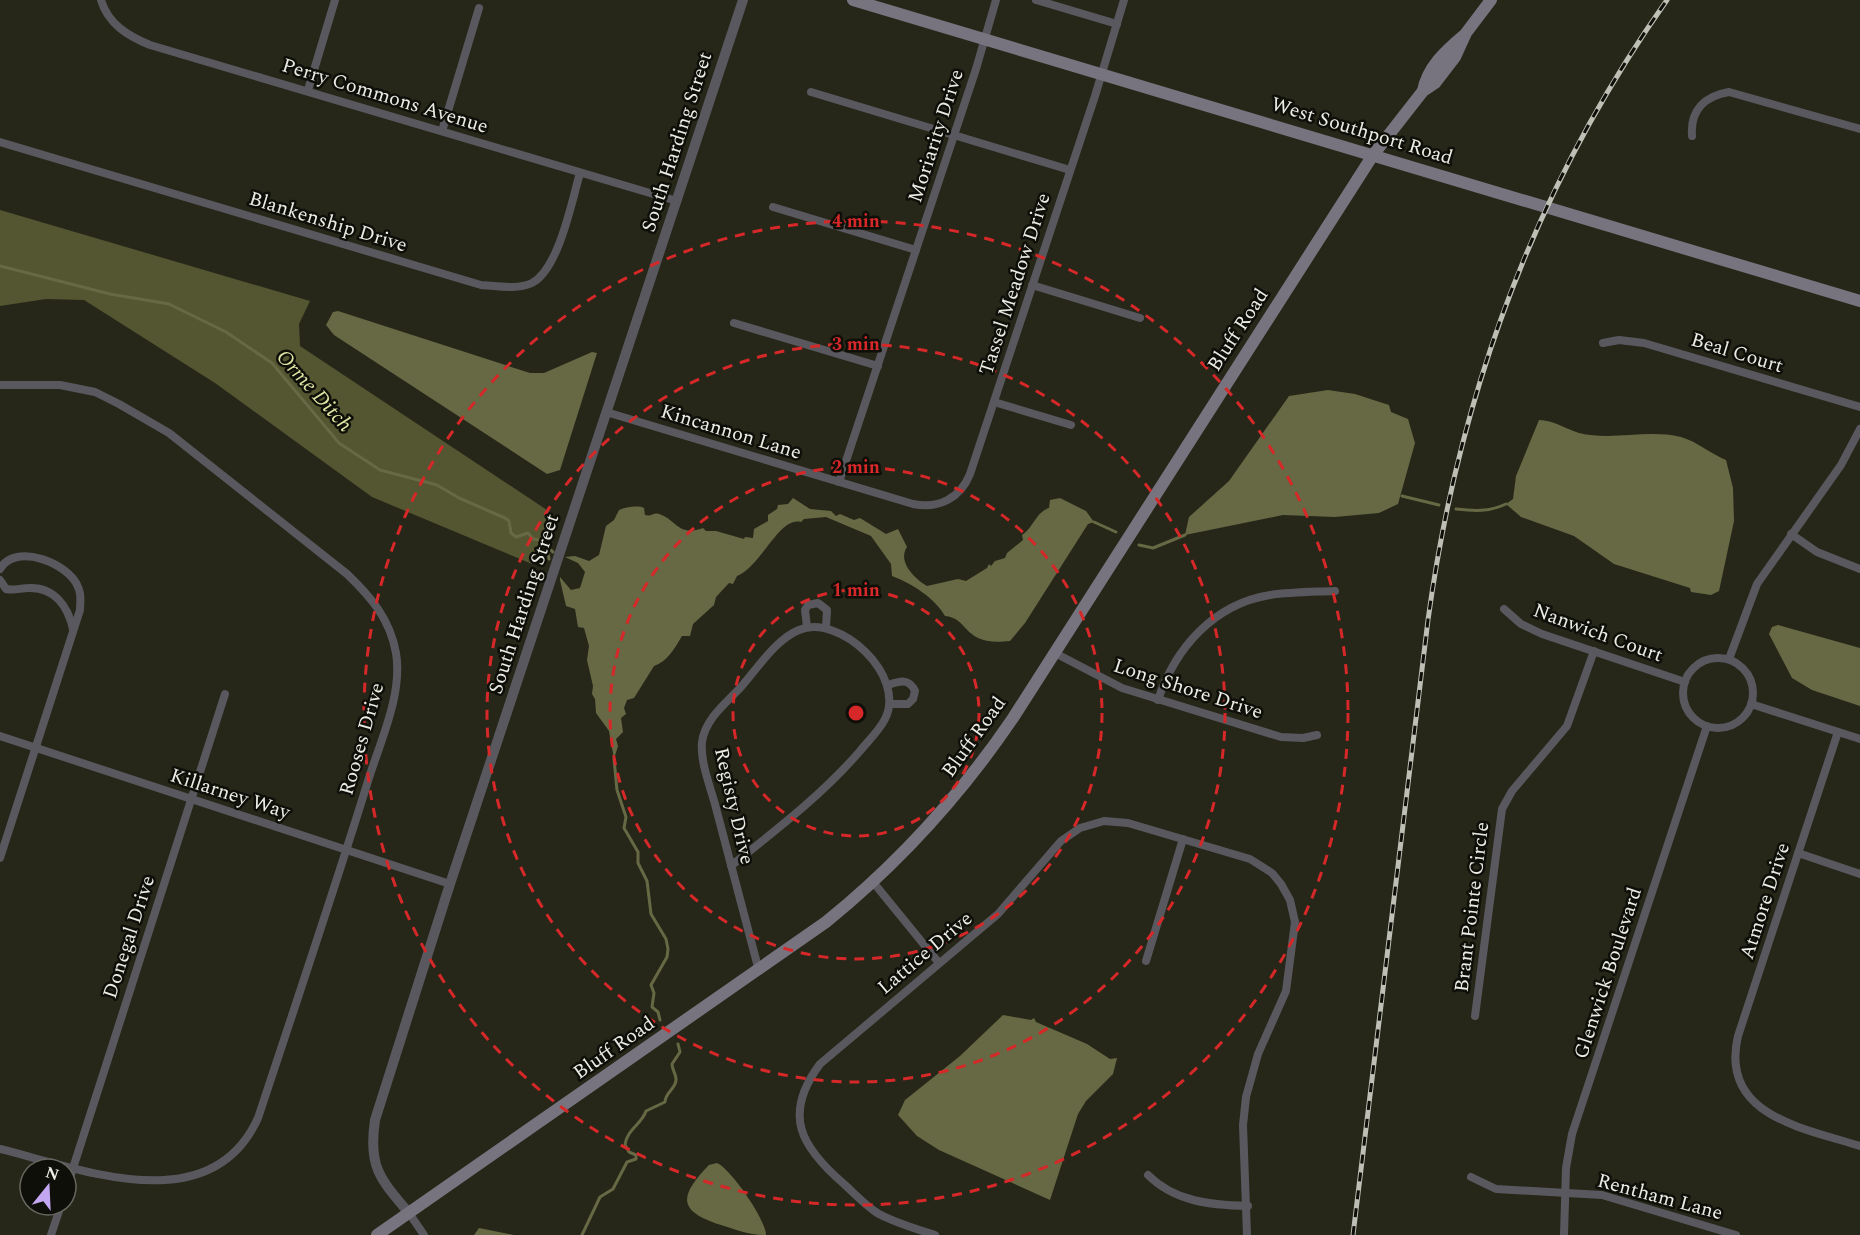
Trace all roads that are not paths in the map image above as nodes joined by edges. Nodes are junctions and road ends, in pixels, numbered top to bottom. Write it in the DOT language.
graph roads {
  1 [pos="101,0"];
  2 [pos="335,0"];
  3 [pos="743,0"];
  4 [pos="853,0"];
  5 [pos="996,0"];
  6 [pos="1036,0"];
  7 [pos="1124,0"];
  8 [pos="1491,0"];
  9 [pos="478,8"];
  10 [pos="1117,24"];
  11 [pos="984,39"];
  12 [pos="1102,74"];
  13 [pos="308,90"];
  14 [pos="811,92"];
  15 [pos="1860,129"];
  16 [pos="442,131"];
  17 [pos="954,134"];
  18 [pos="1692,136"];
  19 [pos="0,142"];
  20 [pos="1373,155"];
  21 [pos="1070,170"];
  22 [pos="580,173"];
  23 [pos="677,201"];
  24 [pos="773,207"];
  25 [pos="916,250"];
  26 [pos="1032,285"];
  27 [pos="1860,301"];
  28 [pos="1140,318"];
  29 [pos="734,323"];
  30 [pos="1603,343"];
  31 [pos="878,366"];
  32 [pos="0,385"];
  33 [pos="994,402"];
  34 [pos="1860,407"];
  35 [pos="606,412"];
  36 [pos="1071,425"];
  37 [pos="1860,429"];
  38 [pos="839,482"];
  39 [pos="950,499"];
  40 [pos="1791,534"];
  41 [pos="1,567"];
  42 [pos="1860,569"];
  43 [pos="0,580"];
  44 [pos="1335,591"];
  45 [pos="1503,609"];
  46 [pos="807,627"];
  47 [pos="826,627"];
  48 [pos="73,630"];
  49 [pos="1594,651"];
  50 [pos="1055,653"];
  51 [pos="1729,659"];
  52 [pos="1684,681"];
  53 [pos="888,685"];
  54 [pos="225,694"];
  55 [pos="1158,700"];
  56 [pos="890,704"];
  57 [pos="1751,704"];
  58 [pos="1707,726"];
  59 [pos="1838,732"];
  60 [pos="1317,735"];
  61 [pos="0,736"];
  62 [pos="1860,739"];
  63 [pos="35,747"];
  64 [pos="190,798"];
  65 [pos="1183,839"];
  66 [pos="347,850"];
  67 [pos="1798,853"];
  68 [pos="0,858"];
  69 [pos="731,866"];
  70 [pos="1860,874"];
  71 [pos="873,882"];
  72 [pos="450,884"];
  73 [pos="1146,962"];
  74 [pos="939,963"];
  75 [pos="759,971"];
  76 [pos="1475,1016"];
  77 [pos="1860,1146"];
  78 [pos="0,1149"];
  79 [pos="33,1157"];
  80 [pos="77,1157"];
  81 [pos="78,1168"];
  82 [pos="1148,1175"];
  83 [pos="1471,1177"];
  84 [pos="1566,1192"];
  85 [pos="1248,1206"];
  86 [pos="409,1213"];
  87 [pos="57,1217"];
  88 [pos="51,1235"];
  89 [pos="377,1235"];
  90 [pos="424,1235"];
  91 [pos="935,1235"];
  92 [pos="1247,1235"];
  93 [pos="1564,1235"];
  94 [pos="1736,1235"];
  1 -- 13 [label="street, Perry Commons Avenue"];
  2 -- 13 [label="street"];
  3 -- 23 [label="street, South Harding Street"];
  4 -- 11 [label="main road, West Southport Road"];
  5 -- 11 [label="street, Moriarity Drive"];
  6 -- 10 [label="street"];
  7 -- 10 [label="street, Tassel Meadow Drive"];
  8 -- 20 [label="main road, Bluff Road"];
  9 -- 16 [label="street"];
  10 -- 12 [label="street, Tassel Meadow Drive"];
  11 -- 12 [label="main road, West Southport Road"];
  11 -- 17 [label="street, Moriarity Drive"];
  12 -- 20 [label="main road, West Southport Road"];
  12 -- 21 [label="street, Tassel Meadow Drive"];
  13 -- 16 [label="street, Perry Commons Avenue"];
  14 -- 17 [label="street"];
  15 -- 18 [label="street"];
  16 -- 22 [label="street, Perry Commons Avenue"];
  17 -- 21 [label="street"];
  17 -- 25 [label="street, Moriarity Drive"];
  19 -- 22 [label="street, Blankenship Drive"];
  20 -- 27 [label="main road, West Southport Road"];
  20 -- 50 [label="main road, Bluff Road"];
  21 -- 26 [label="street, Tassel Meadow Drive"];
  22 -- 23 [label="street, Perry Commons Avenue"];
  23 -- 35 [label="street, South Harding Street"];
  24 -- 25 [label="street"];
  25 -- 31 [label="street, Moriarity Drive"];
  26 -- 28 [label="street"];
  26 -- 33 [label="street, Tassel Meadow Drive"];
  29 -- 31 [label="street"];
  30 -- 34 [label="street, Beal Court"];
  31 -- 38 [label="street, Moriarity Drive"];
  32 -- 66 [label="street, Rooses Drive"];
  33 -- 36 [label="street"];
  33 -- 39 [label="street, Tassel Meadow Drive"];
  35 -- 38 [label="street, Kincannon Lane"];
  35 -- 72 [label="street, South Harding Street"];
  37 -- 40 [label="street"];
  38 -- 39 [label="street, Kincannon Lane"];
  40 -- 42 [label="street"];
  40 -- 51 [label="street"];
  41 -- 48 [label="street"];
  43 -- 48 [label="street"];
  44 -- 55 [label="street"];
  45 -- 49 [label="street, Nanwich Court"];
  46 -- 47 [label="street"];
  46 -- 47 [label="street"];
  46 -- 69 [label="street, Registy Drive"];
  47 -- 53 [label="street"];
  48 -- 63 [label="street"];
  49 -- 52 [label="street, Nanwich Court"];
  49 -- 76 [label="street, Brant Pointe Circle"];
  50 -- 55 [label="street, Long Shore Drive"];
  50 -- 71 [label="main road, Bluff Road"];
  51 -- 52 [label="street"];
  51 -- 57 [label="street"];
  52 -- 58 [label="street"];
  53 -- 56 [label="street"];
  53 -- 56 [label="street"];
  54 -- 64 [label="street, Donegal Drive"];
  55 -- 60 [label="street, Long Shore Drive"];
  56 -- 69 [label="street"];
  57 -- 58 [label="street"];
  57 -- 59 [label="street"];
  58 -- 84 [label="street, Glenwick Boulevard"];
  59 -- 62 [label="street"];
  59 -- 67 [label="street, Atmore Drive"];
  61 -- 63 [label="street, Killarney Way"];
  63 -- 64 [label="street, Killarney Way"];
  63 -- 68 [label="street"];
  64 -- 66 [label="street, Killarney Way"];
  64 -- 80 [label="street, Donegal Drive"];
  65 -- 73 [label="street"];
  65 -- 74 [label="street, Lattice Drive"];
  65 -- 85 [label="street"];
  66 -- 72 [label="street, Killarney Way"];
  66 -- 81 [label="street, Rooses Drive"];
  67 -- 70 [label="street"];
  67 -- 77 [label="street, Atmore Drive"];
  69 -- 75 [label="street, Registy Drive"];
  71 -- 74 [label="street"];
  71 -- 75 [label="main road, Bluff Road"];
  72 -- 86 [label="street, South Harding Street"];
  74 -- 91 [label="street, Lattice Drive"];
  75 -- 86 [label="main road, Bluff Road"];
  78 -- 79 [label="street, Rooses Drive"];
  82 -- 85 [label="street"];
  83 -- 84 [label="street, Rentham Lane"];
  84 -- 93 [label="street, Glenwick Boulevard"];
  84 -- 94 [label="street, Rentham Lane"];
  85 -- 92 [label="street"];
  86 -- 89 [label="main road, Bluff Road"];
  86 -- 90 [label="street"];
  87 -- 88 [label="street"];
}
